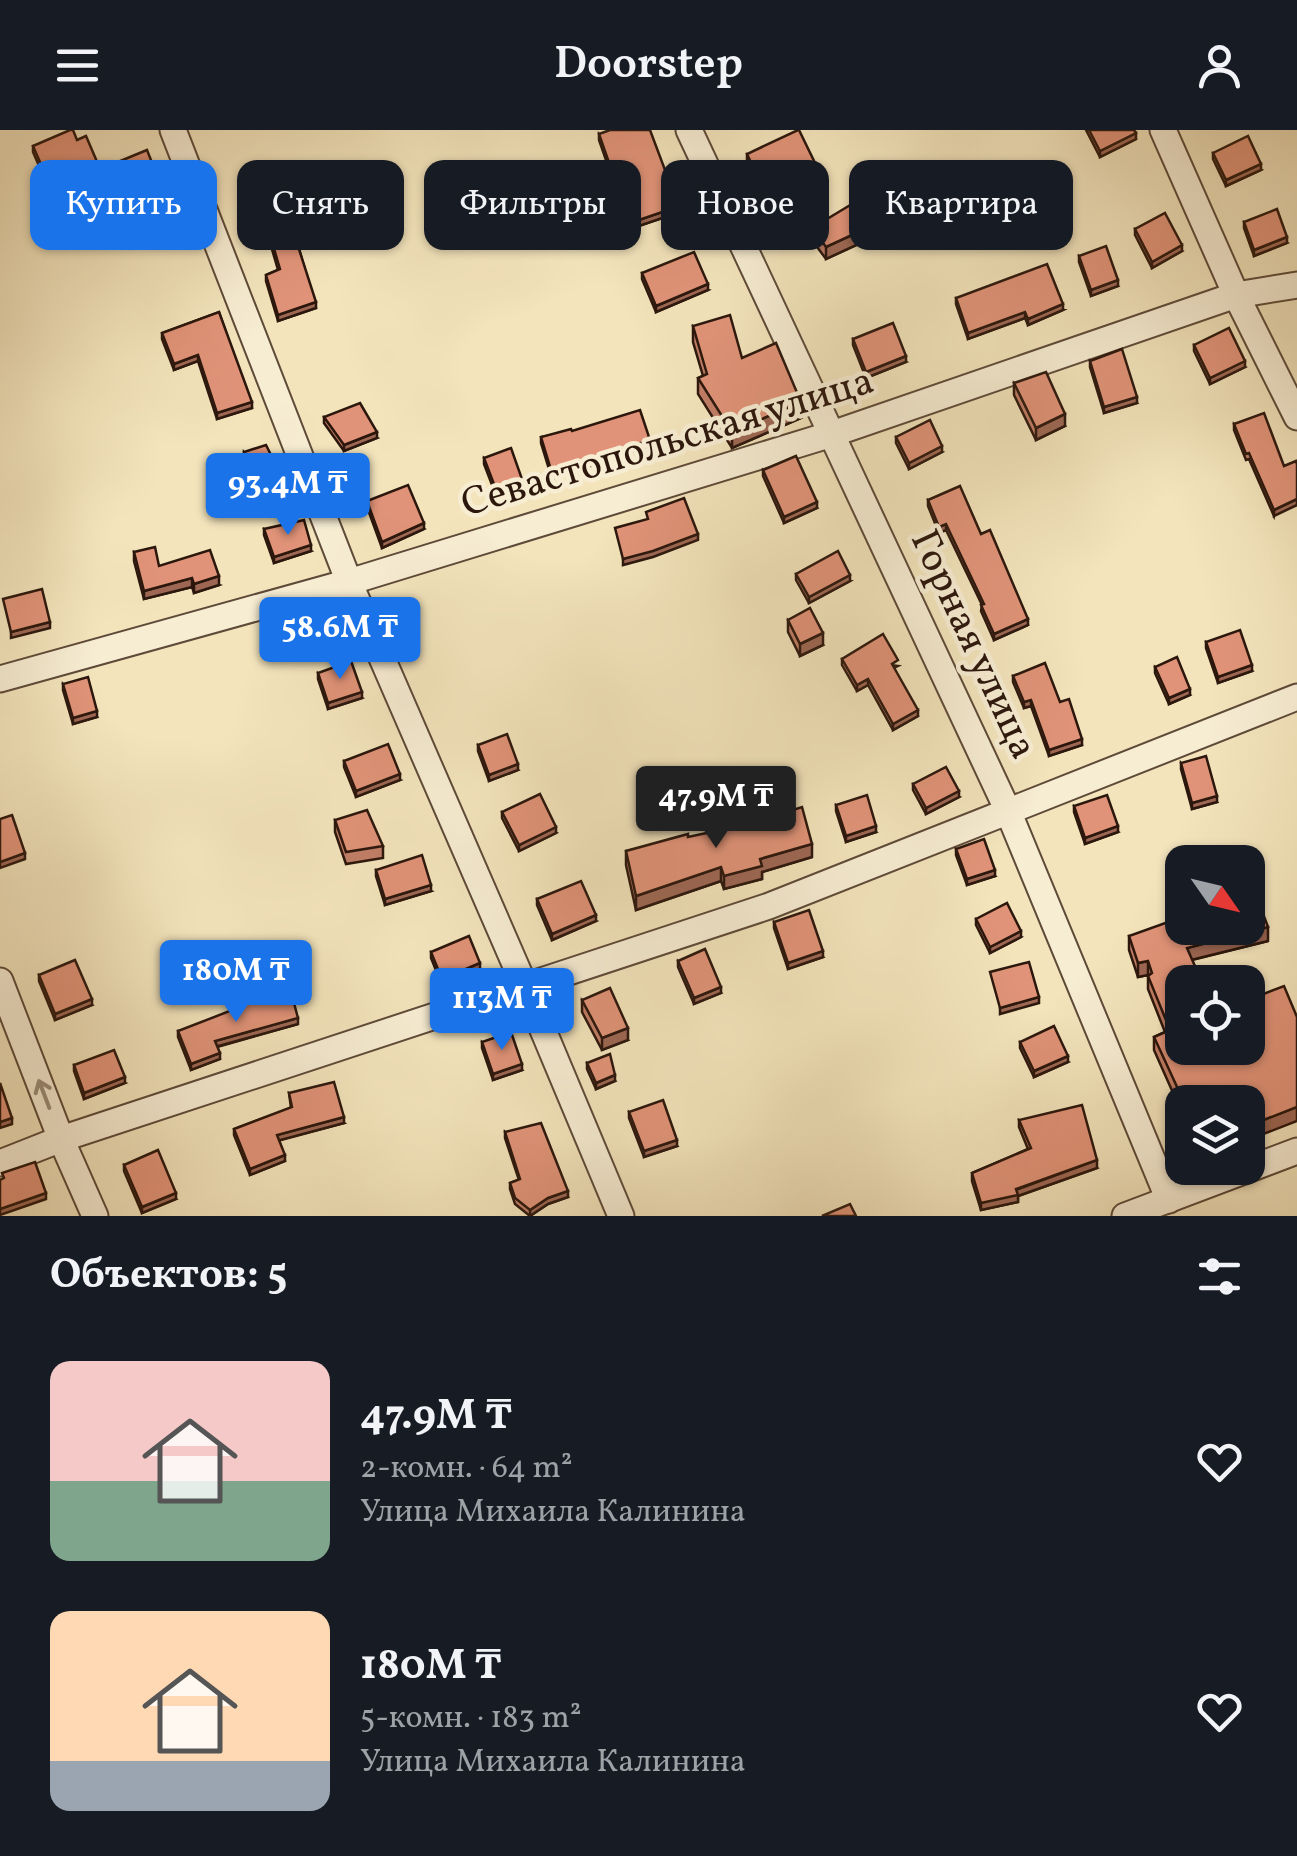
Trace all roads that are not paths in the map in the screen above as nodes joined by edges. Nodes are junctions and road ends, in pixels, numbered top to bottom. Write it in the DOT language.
graph roads {
  1 [pos="173,130"];
  2 [pos="689,130"];
  3 [pos="1163,130"];
  4 [pos="1297,285"];
  5 [pos="1236,295"];
  6 [pos="1297,418"];
  7 [pos="832,434"];
  8 [pos="349,582"];
  9 [pos="0,679"];
  10 [pos="1297,697"];
  11 [pos="1008,811"];
  12 [pos="0,981"];
  13 [pos="525,986"];
  14 [pos="61,1139"];
  15 [pos="1297,1151"];
  16 [pos="0,1163"];
  17 [pos="1169,1200"];
  18 [pos="96,1216"];
  19 [pos="622,1216"];
  20 [pos="1126,1216"];
  1 -- 8 [label="street"];
  2 -- 7 [label="street, Горная улица"];
  3 -- 5 [label="street"];
  4 -- 5 [label="street, Севастопольская улица"];
  5 -- 6 [label="street"];
  5 -- 7 [label="street, Севастопольская улица"];
  7 -- 8 [label="street, Севастопольская улица"];
  7 -- 11 [label="street, Горная улица"];
  8 -- 9 [label="street, Севастопольская улица"];
  8 -- 13 [label="street"];
  10 -- 11 [label="street"];
  11 -- 13 [label="street"];
  11 -- 17 [label="street, Горная улица"];
  14 -- 12 [label="street, one-way"];
  13 -- 14 [label="street"];
  13 -- 19 [label="street"];
  14 -- 16 [label="street"];
  14 -- 18 [label="street"];
  15 -- 17 [label="street"];
  17 -- 20 [label="street"];
}
